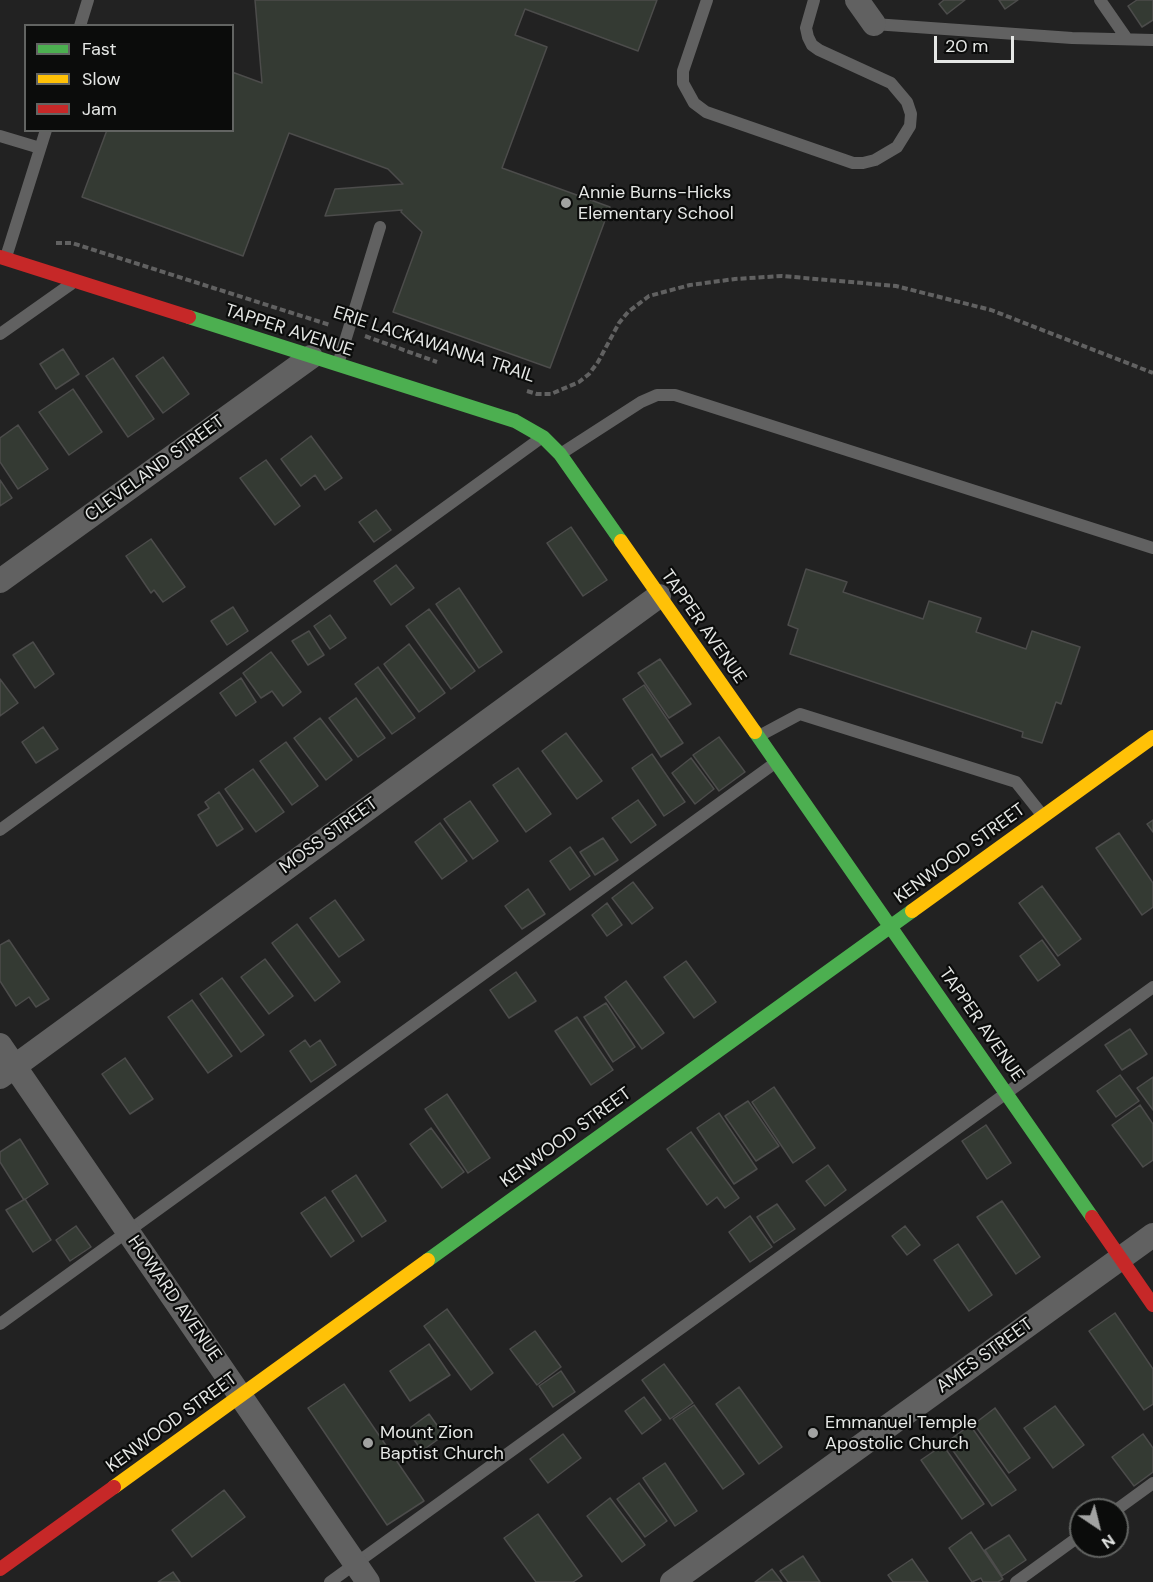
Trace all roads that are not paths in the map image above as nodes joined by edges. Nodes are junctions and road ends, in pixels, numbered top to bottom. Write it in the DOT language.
graph roads {
  1 [pos="88,0"];
  2 [pos="706,0"];
  3 [pos="814,0"];
  4 [pos="857,0"];
  5 [pos="1100,0"];
  6 [pos="81,24"];
  7 [pos="874,24"];
  8 [pos="1127,39"];
  9 [pos="1153,40"];
  10 [pos="44,132"];
  11 [pos="0,136"];
  12 [pos="40,148"];
  13 [pos="380,227"];
  14 [pos="3,258"];
  15 [pos="74,281"];
  16 [pos="0,334"];
  17 [pos="311,357"];
  18 [pos="337,365"];
  19 [pos="543,436"];
  20 [pos="560,454"];
  21 [pos="1153,548"];
  22 [pos="0,581"];
  23 [pos="659,596"];
  24 [pos="758,736"];
  25 [pos="1153,737"];
  26 [pos="776,762"];
  27 [pos="1043,816"];
  28 [pos="0,830"];
  29 [pos="890,927"];
  30 [pos="1153,987"];
  31 [pos="0,1045"];
  32 [pos="7,1071"];
  33 [pos="1006,1093"];
  34 [pos="128,1232"];
  35 [pos="1153,1235"];
  36 [pos="1121,1258"];
  37 [pos="1153,1305"];
  38 [pos="0,1324"];
  39 [pos="241,1395"];
  40 [pos="1153,1483"];
  41 [pos="1129,1501"];
  42 [pos="1069,1544"];
  43 [pos="0,1569"];
  44 [pos="362,1573"];
  45 [pos="330,1582"];
  46 [pos="672,1582"];
  47 [pos="1016,1582"];
  1 -- 6 [label="lane"];
  2 -- 3 [label="lane"];
  4 -- 7 [label="street"];
  5 -- 8 [label="lane"];
  7 -- 8 [label="lane"];
  8 -- 9 [label="lane"];
  10 -- 12 [label="lane"];
  11 -- 12 [label="lane"];
  12 -- 14 [label="lane"];
  13 -- 18 [label="lane"];
  14 -- 15 [label="street, TAPPER AVENUE"];
  15 -- 16 [label="lane"];
  15 -- 17 [label="street, TAPPER AVENUE"];
  17 -- 18 [label="street, TAPPER AVENUE"];
  17 -- 22 [label="street, CLEVELAND STREET"];
  18 -- 19 [label="street, TAPPER AVENUE"];
  19 -- 20 [label="street, TAPPER AVENUE"];
  19 -- 28 [label="lane"];
  20 -- 21 [label="lane"];
  20 -- 23 [label="street, TAPPER AVENUE"];
  23 -- 24 [label="street, TAPPER AVENUE"];
  23 -- 32 [label="street, MOSS STREET"];
  24 -- 26 [label="street, TAPPER AVENUE"];
  24 -- 27 [label="lane"];
  25 -- 27 [label="street, KENWOOD STREET"];
  26 -- 29 [label="street, TAPPER AVENUE"];
  26 -- 34 [label="lane"];
  27 -- 29 [label="street, KENWOOD STREET"];
  29 -- 33 [label="street, TAPPER AVENUE"];
  29 -- 39 [label="street, KENWOOD STREET"];
  30 -- 33 [label="lane"];
  31 -- 32 [label="street, HOWARD AVENUE"];
  32 -- 34 [label="street, HOWARD AVENUE"];
  33 -- 36 [label="street, TAPPER AVENUE"];
  33 -- 44 [label="lane"];
  34 -- 38 [label="lane"];
  34 -- 39 [label="street, HOWARD AVENUE"];
  35 -- 36 [label="street, AMES STREET"];
  36 -- 37 [label="street, TAPPER AVENUE"];
  36 -- 46 [label="street, AMES STREET"];
  39 -- 43 [label="street, KENWOOD STREET"];
  39 -- 44 [label="street, HOWARD AVENUE"];
  40 -- 41 [label="lane"];
  42 -- 47 [label="lane"];
  44 -- 45 [label="lane"];
}
